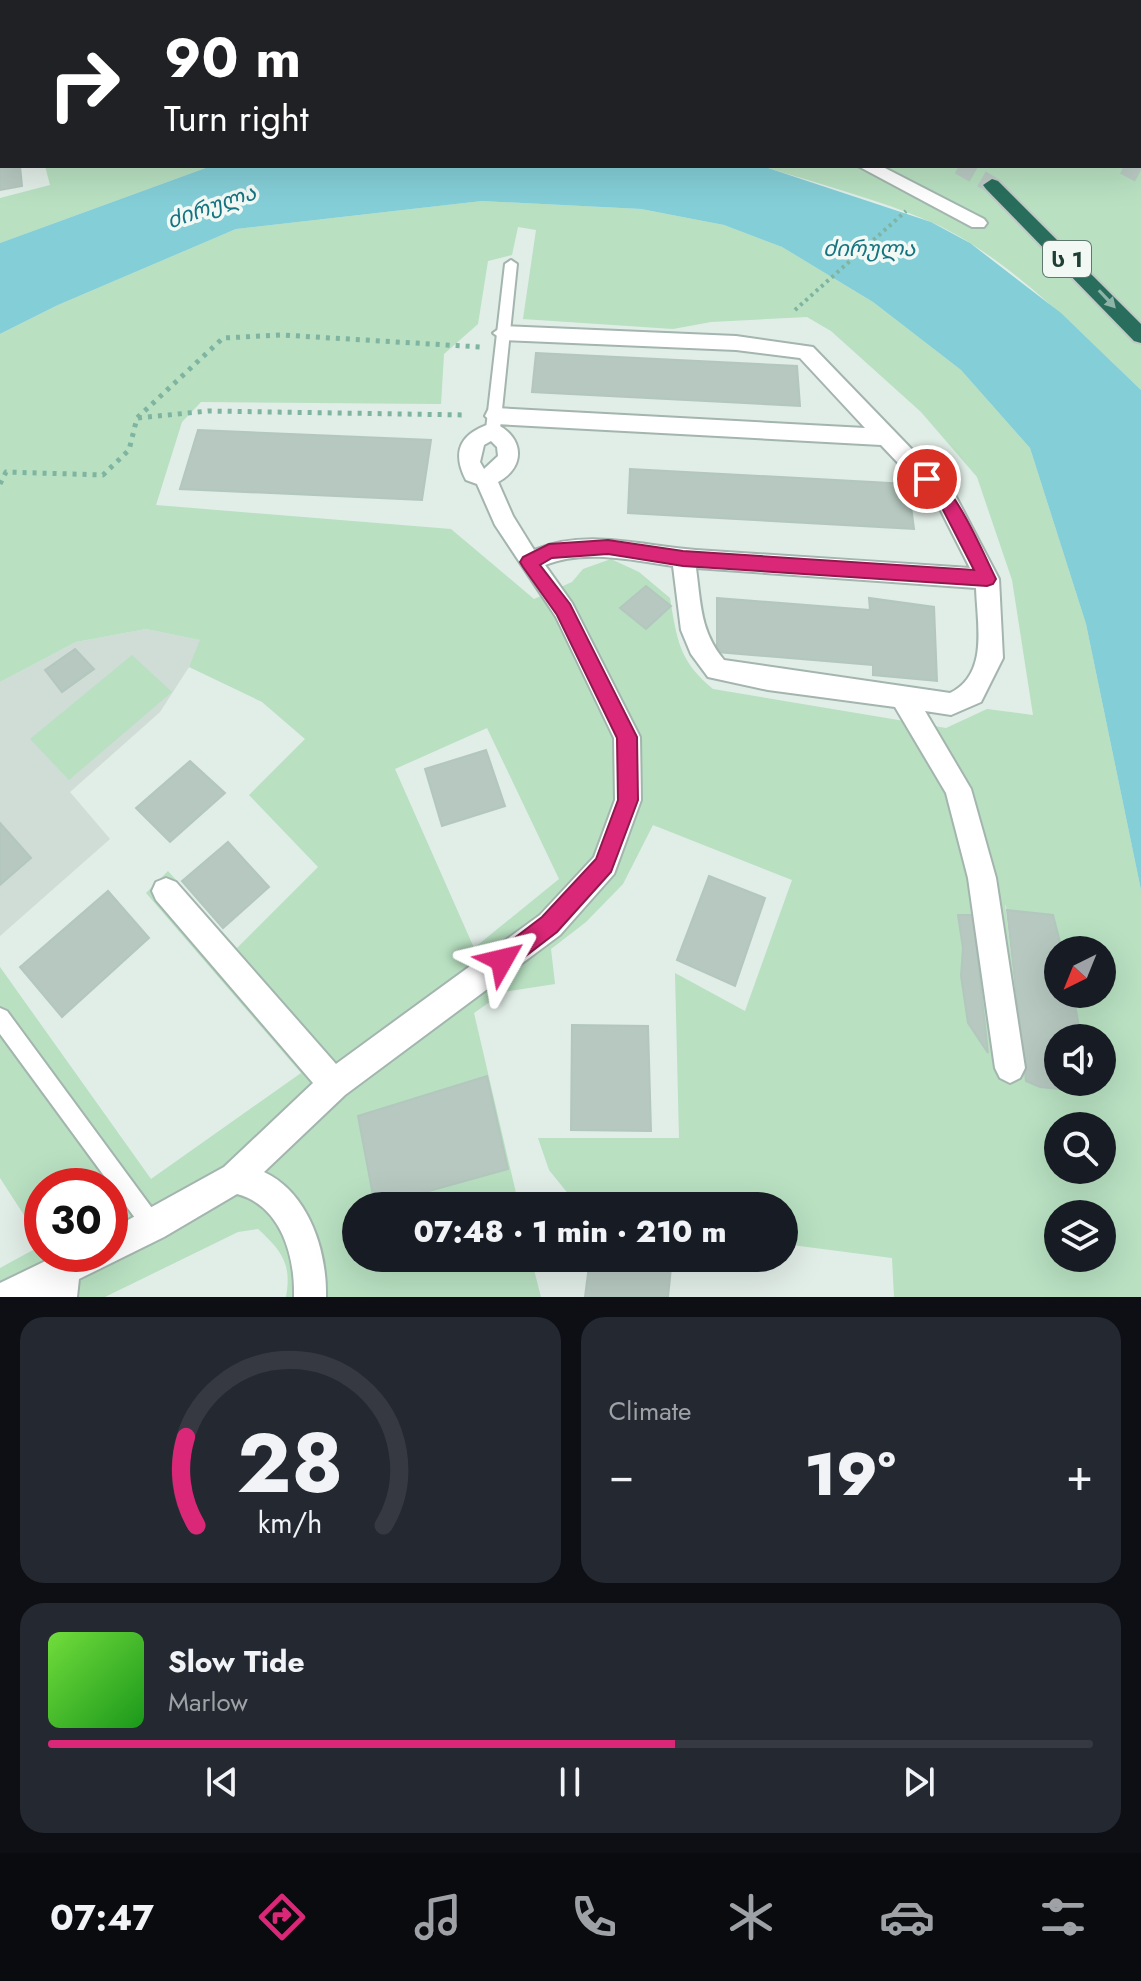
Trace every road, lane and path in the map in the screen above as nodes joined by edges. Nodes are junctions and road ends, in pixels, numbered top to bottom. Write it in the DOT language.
graph roads {
  1 [pos="871,168"];
  2 [pos="992,185"];
  3 [pos="925,194"];
  4 [pos="978,223"];
  5 [pos="511,264"];
  6 [pos="795,310"];
  7 [pos="1141,336"];
  8 [pos="502,340"];
  9 [pos="137,418"];
  10 [pos="494,423"];
  11 [pos="890,437"];
  12 [pos="486,479"];
  13 [pos="0,484"];
  14 [pos="683,558"];
  15 [pos="529,562"];
  16 [pos="987,579"];
  17 [pos="904,700"];
  18 [pos="166,891"];
  19 [pos="0,1018"];
  20 [pos="1010,1068"];
  21 [pos="334,1084"];
  22 [pos="235,1178"];
  23 [pos="153,1226"];
  24 [pos="128,1238"];
  25 [pos="62,1283"];
  26 [pos="6,1297"];
  27 [pos="310,1297"];
  1 -- 3 [label="street"];
  2 -- 7 [label="highway, ს 1, one-way"];
  3 -- 4 [label="street"];
  3 -- 6 [label="path"];
  5 -- 8 [label="lane"];
  8 -- 9 [label="path"];
  8 -- 10 [label="lane"];
  8 -- 11 [label="street"];
  9 -- 10 [label="path"];
  9 -- 13 [label="path"];
  10 -- 11 [label="street"];
  10 -- 12 [label="street"];
  10 -- 12 [label="street"];
  11 -- 16 [label="street"];
  12 -- 15 [label="street"];
  14 -- 15 [label="street"];
  14 -- 16 [label="street"];
  14 -- 17 [label="street"];
  15 -- 21 [label="street"];
  16 -- 17 [label="street"];
  17 -- 20 [label="street"];
  18 -- 21 [label="street"];
  19 -- 23 [label="lane"];
  21 -- 22 [label="street"];
  22 -- 23 [label="street"];
  22 -- 27 [label="street"];
  23 -- 24 [label="street"];
  25 -- 26 [label="street"];
}
